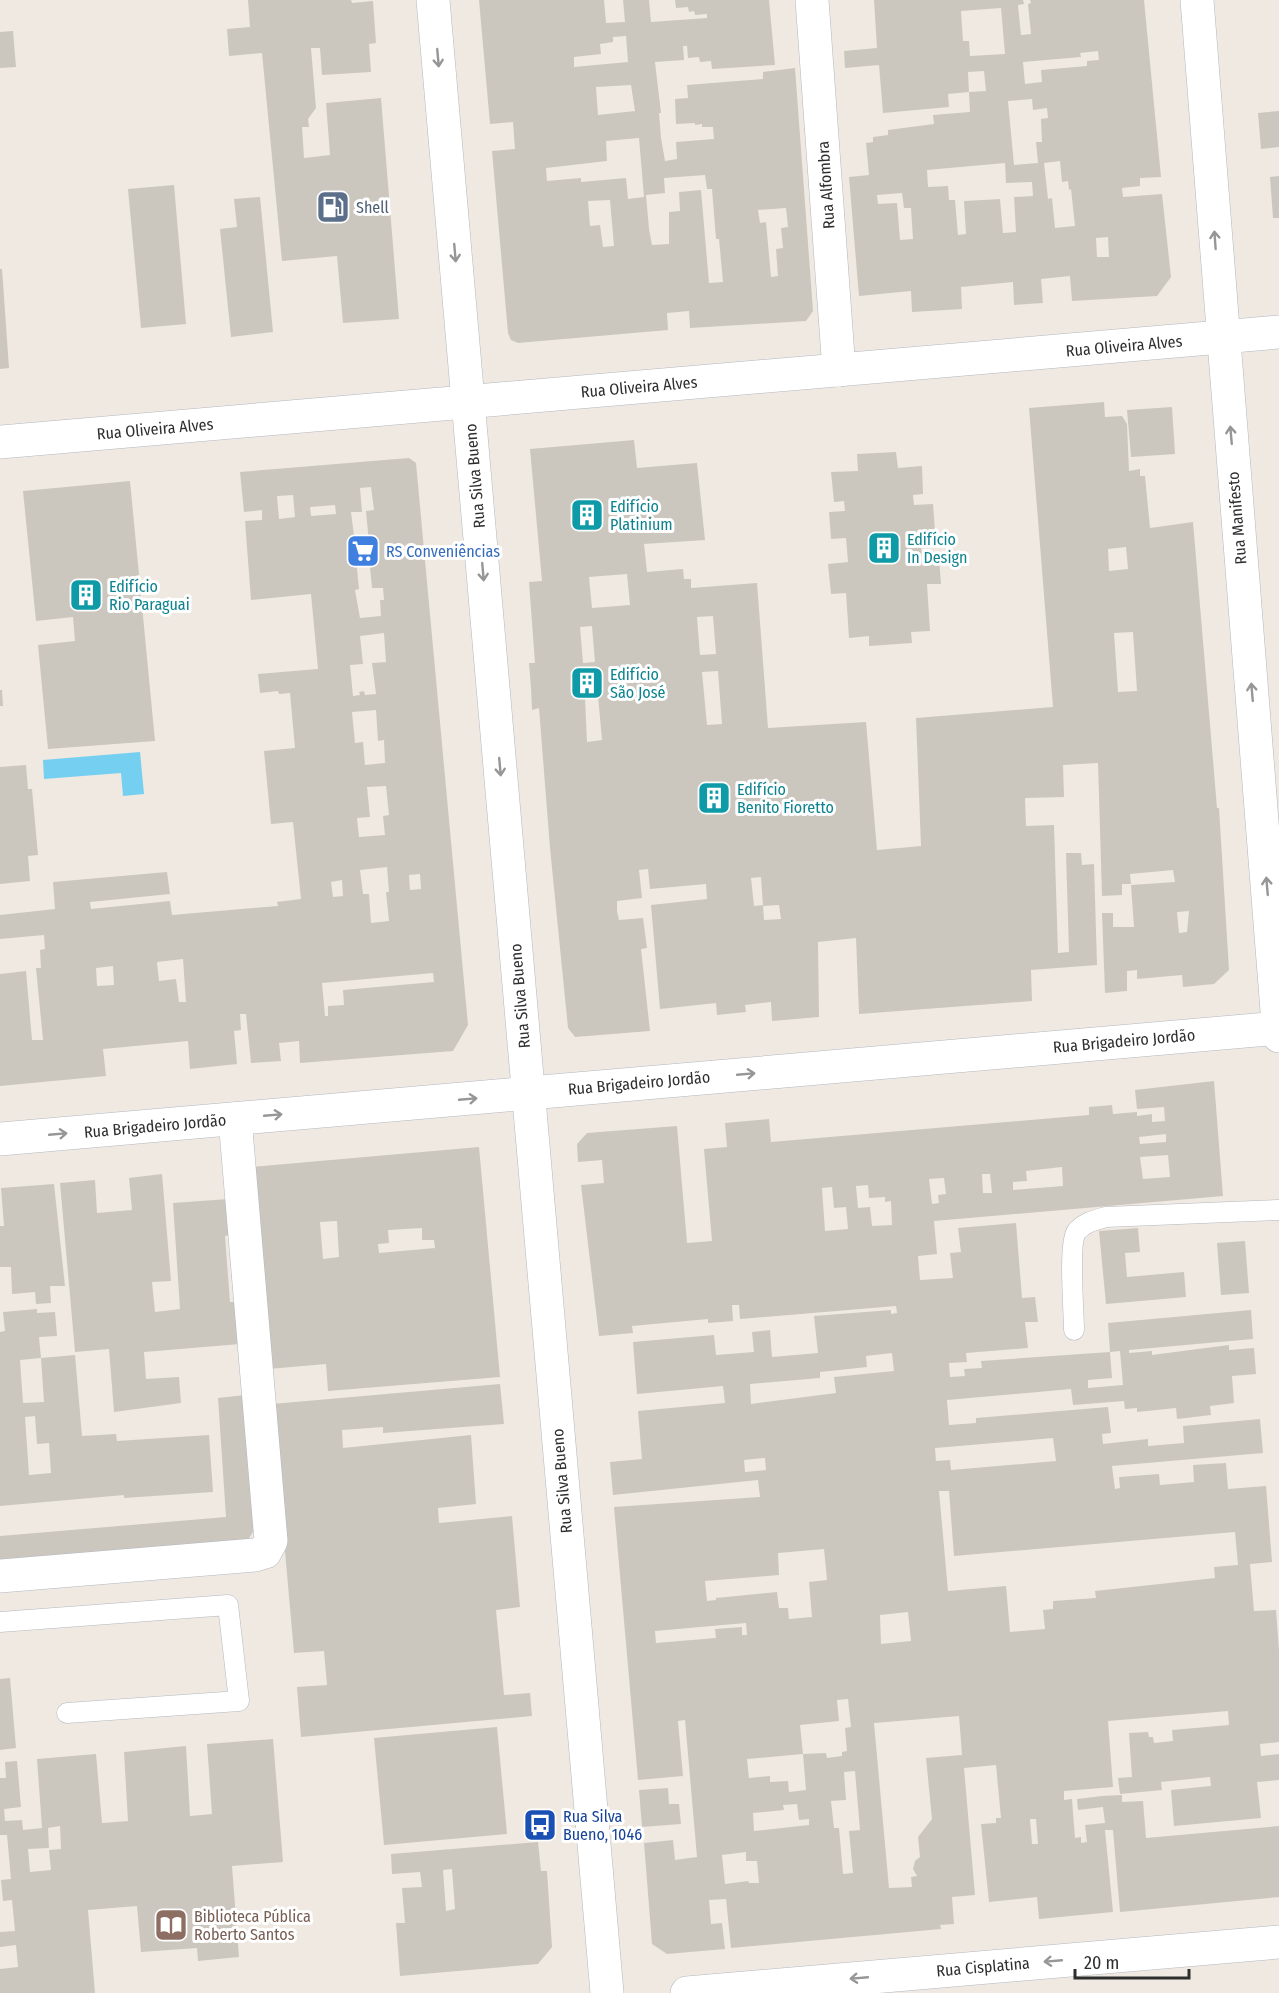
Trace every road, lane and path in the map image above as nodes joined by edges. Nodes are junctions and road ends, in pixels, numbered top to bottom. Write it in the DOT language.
graph roads {
  1 [pos="432,0"];
  2 [pos="812,0"];
  3 [pos="1197,0"];
  4 [pos="1279,332"];
  5 [pos="1223,337"];
  6 [pos="839,370"];
  7 [pos="468,402"];
  8 [pos="0,442"];
  9 [pos="1279,1028"];
  10 [pos="1279,1036"];
  11 [pos="528,1094"];
  12 [pos="235,1119"];
  13 [pos="0,1139"];
  14 [pos="1279,1210"];
  15 [pos="1074,1330"];
  16 [pos="0,1576"];
  17 [pos="0,1622"];
  18 [pos="67,1713"];
  19 [pos="1279,1942"];
  20 [pos="607,1993"];
  21 [pos="687,1993"];
  1 -- 7 [label="street, Rua Silva Bueno, one-way"];
  2 -- 6 [label="street, Rua Alfombra"];
  5 -- 3 [label="street, Rua Manifesto, one-way"];
  4 -- 5 [label="street, Rua Oliveira Alves"];
  5 -- 6 [label="street, Rua Oliveira Alves"];
  9 -- 5 [label="street, Rua Manifesto, one-way"];
  6 -- 7 [label="street, Rua Oliveira Alves"];
  7 -- 8 [label="street, Rua Oliveira Alves"];
  7 -- 11 [label="street, Rua Silva Bueno, one-way"];
  9 -- 10 [label="street, Rua Manifesto"];
  11 -- 9 [label="street, Rua Brigadeiro Jordão, one-way"];
  12 -- 11 [label="street, Rua Brigadeiro Jordão, one-way"];
  11 -- 20 [label="street, Rua Silva Bueno"];
  13 -- 12 [label="street, Rua Brigadeiro Jordão, one-way"];
  12 -- 16 [label="street"];
  14 -- 15 [label="lane"];
  17 -- 18 [label="lane"];
  19 -- 21 [label="street, Rua Cisplatina, one-way"];
}
